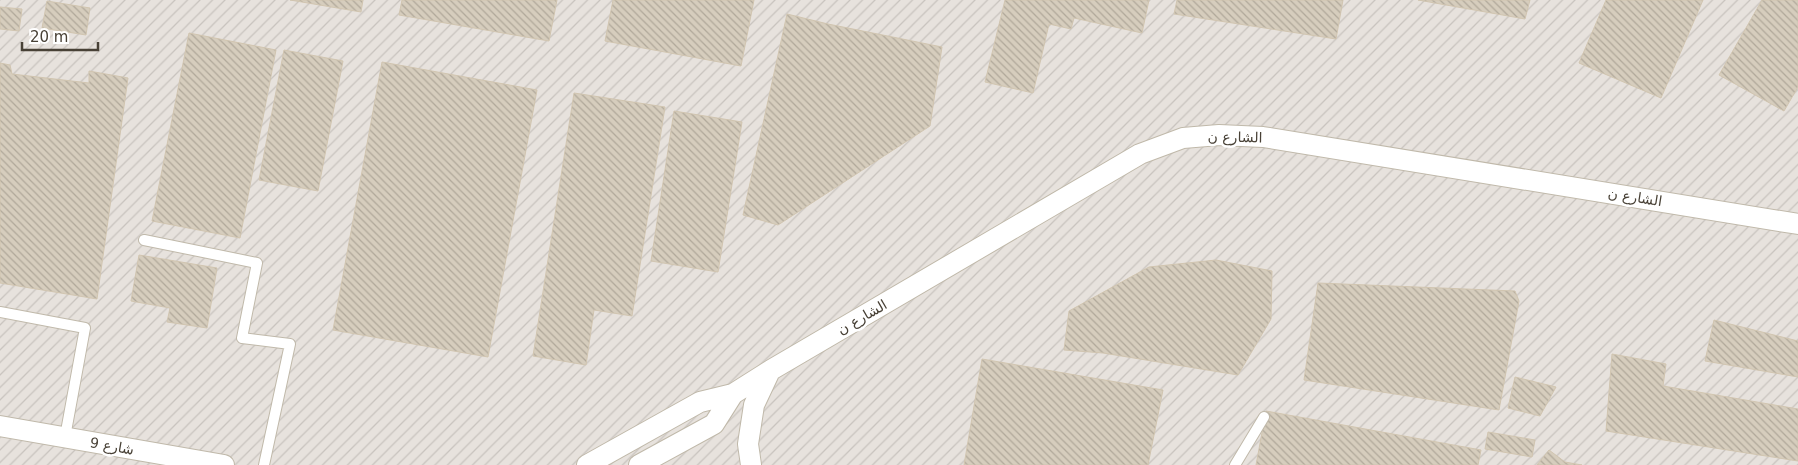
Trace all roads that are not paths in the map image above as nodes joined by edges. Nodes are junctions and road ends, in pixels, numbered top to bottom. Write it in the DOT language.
graph roads {
  1 [pos="1798,224"];
  2 [pos="144,240"];
  3 [pos="0,312"];
  4 [pos="771,370"];
  5 [pos="733,394"];
  6 [pos="1264,417"];
  7 [pos="0,426"];
  8 [pos="65,437"];
  9 [pos="224,465"];
  10 [pos="264,465"];
  11 [pos="587,465"];
  12 [pos="639,465"];
  13 [pos="751,465"];
  14 [pos="1235,465"];
  1 -- 4 [label="street, الشارع ن"];
  2 -- 10 [label="lane"];
  3 -- 8 [label="lane"];
  4 -- 5 [label="street, الشارع ن"];
  4 -- 13 [label="street"];
  5 -- 11 [label="street, الشارع ن"];
  5 -- 12 [label="street, الشارع ن"];
  6 -- 14 [label="lane"];
  7 -- 8 [label="street, شارع 9"];
  8 -- 9 [label="street, شارع 9"];
}
